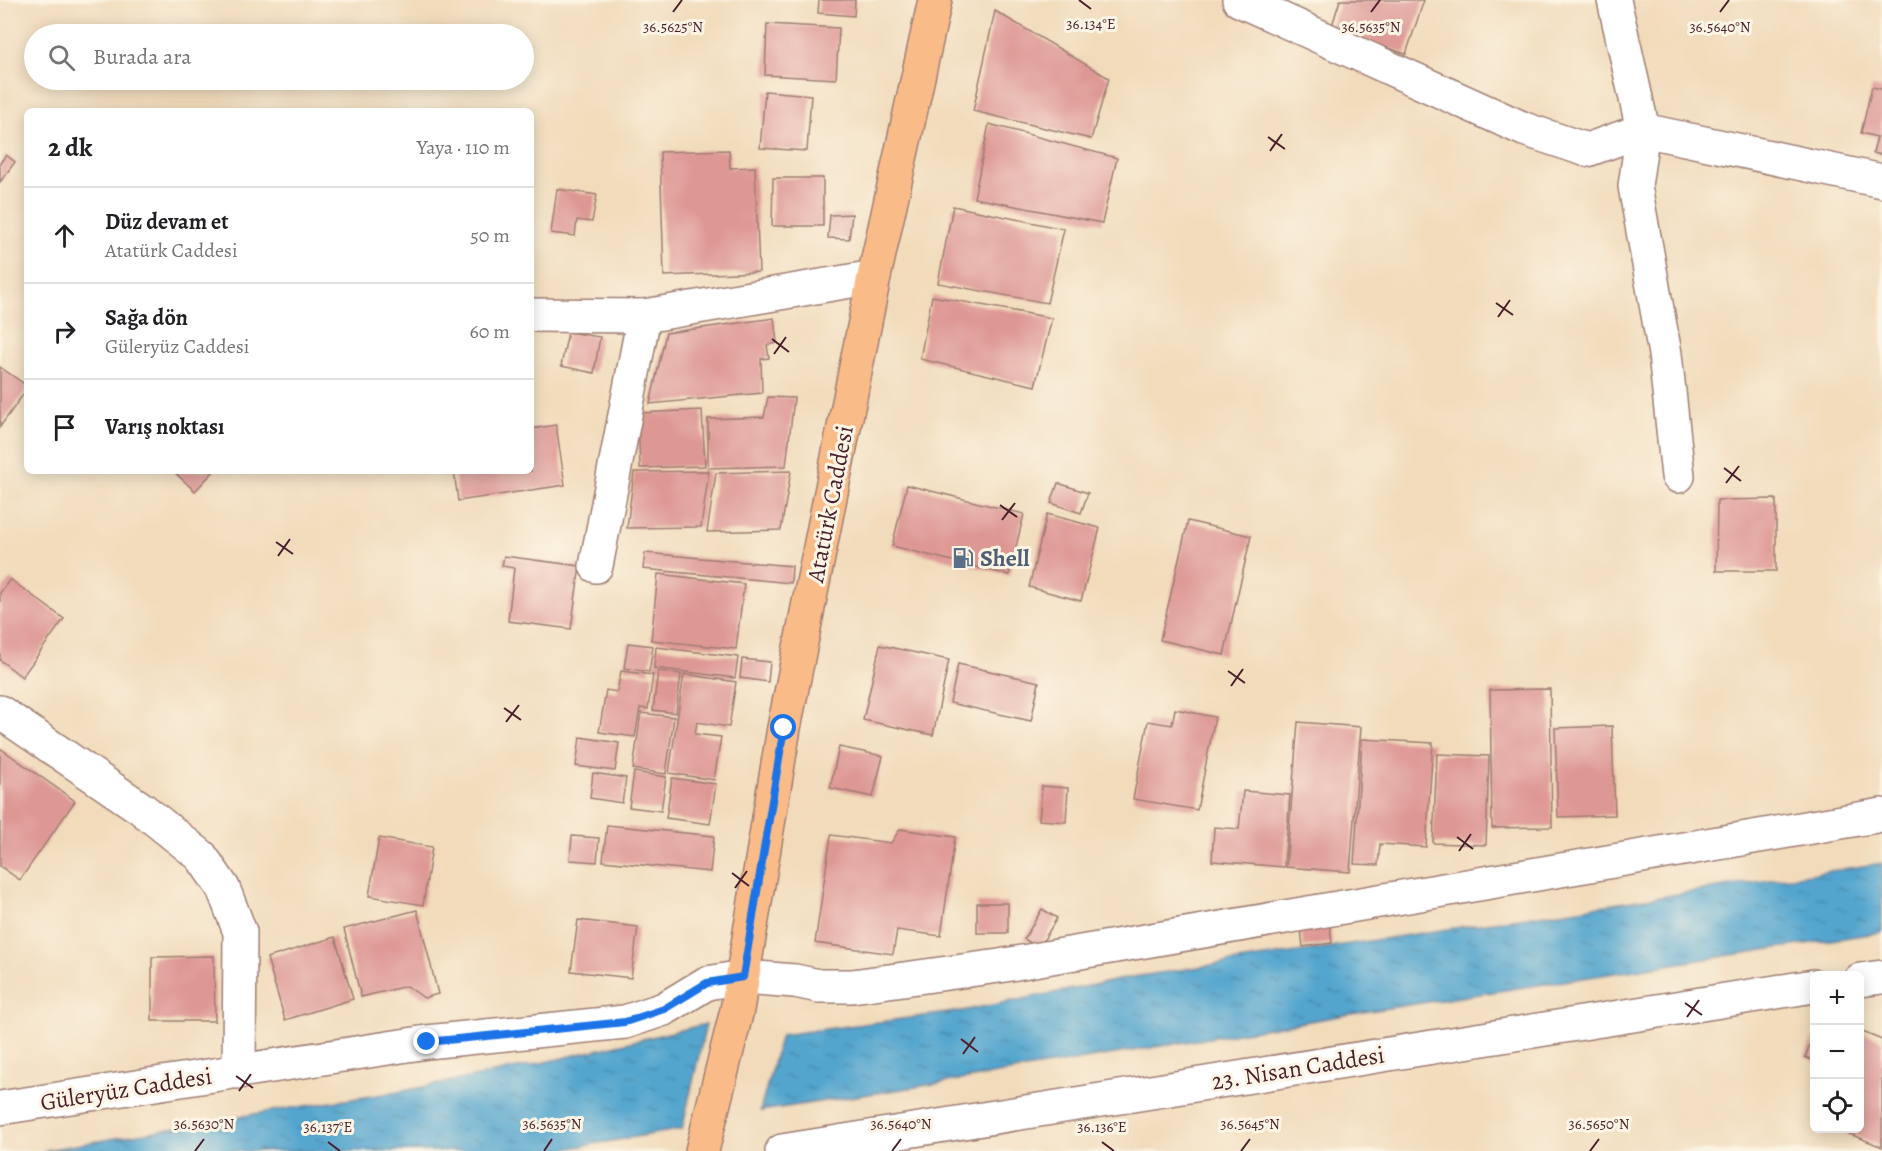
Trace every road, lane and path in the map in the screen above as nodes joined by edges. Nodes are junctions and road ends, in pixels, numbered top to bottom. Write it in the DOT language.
graph roads {
  1 [pos="935,0"];
  2 [pos="1239,0"];
  3 [pos="1614,0"];
  4 [pos="1643,130"];
  5 [pos="1882,181"];
  6 [pos="874,277"];
  7 [pos="534,315"];
  8 [pos="644,316"];
  9 [pos="1678,476"];
  10 [pos="596,566"];
  11 [pos="0,712"];
  12 [pos="1882,815"];
  13 [pos="743,977"];
  14 [pos="1882,977"];
  15 [pos="1864,979"];
  16 [pos="1810,987"];
  17 [pos="239,1072"];
  18 [pos="0,1108"];
  19 [pos="702,1151"];
  20 [pos="782,1151"];
  1 -- 6 [label="main road, Atatürk Caddesi"];
  2 -- 4 [label="street"];
  3 -- 4 [label="street"];
  4 -- 5 [label="street"];
  4 -- 9 [label="street"];
  6 -- 8 [label="street"];
  6 -- 13 [label="main road, Atatürk Caddesi"];
  7 -- 8 [label="street"];
  8 -- 10 [label="street"];
  11 -- 17 [label="street"];
  12 -- 13 [label="street, Güleryüz Caddesi"];
  13 -- 17 [label="street, Güleryüz Caddesi"];
  13 -- 19 [label="main road, Atatürk Caddesi"];
  14 -- 15 [label="street"];
  16 -- 20 [label="street, 23. Nisan Caddesi"];
  17 -- 18 [label="street, Güleryüz Caddesi"];
}
